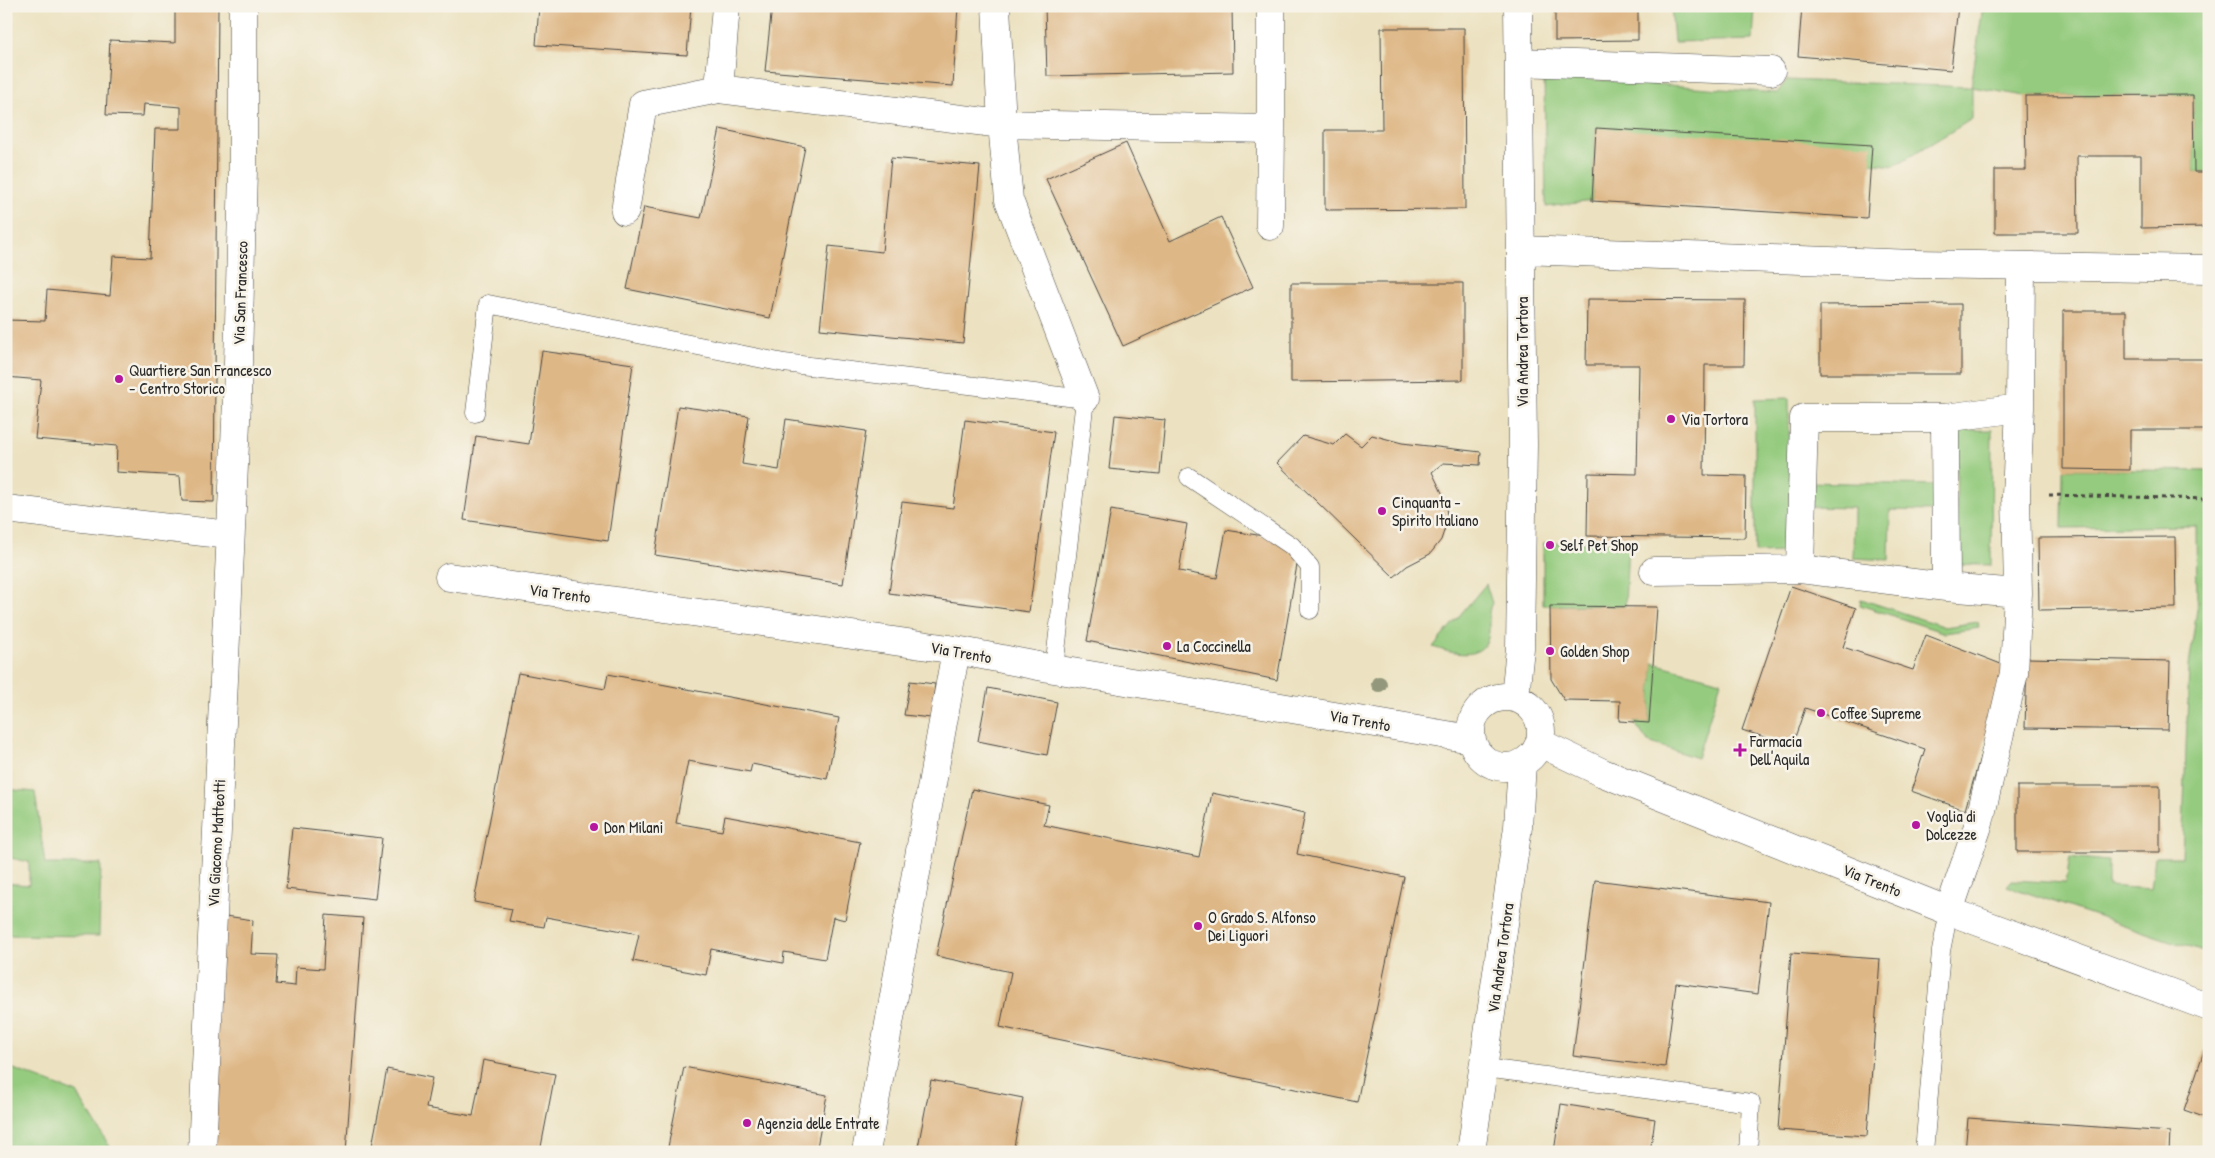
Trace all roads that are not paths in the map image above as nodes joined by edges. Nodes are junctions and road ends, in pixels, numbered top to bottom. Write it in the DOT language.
graph roads {
  1 [pos="243,6"];
  2 [pos="726,6"];
  3 [pos="996,6"];
  4 [pos="1271,6"];
  5 [pos="1518,6"];
  6 [pos="1519,62"];
  7 [pos="1771,70"];
  8 [pos="719,88"];
  9 [pos="1002,124"];
  10 [pos="1271,129"];
  11 [pos="625,211"];
  12 [pos="1270,226"];
  13 [pos="1521,250"];
  14 [pos="2021,266"];
  15 [pos="2209,269"];
  16 [pos="1086,399"];
  17 [pos="2020,408"];
  18 [pos="475,413"];
  19 [pos="1945,418"];
  20 [pos="1189,477"];
  21 [pos="6,509"];
  22 [pos="230,534"];
  23 [pos="1800,569"];
  24 [pos="1654,570"];
  25 [pos="449,577"];
  26 [pos="1946,587"];
  27 [pos="2018,593"];
  28 [pos="1310,610"];
  29 [pos="956,650"];
  30 [pos="1054,669"];
  31 [pos="1514,697"];
  32 [pos="1471,739"];
  33 [pos="1540,743"];
  34 [pos="1522,764"];
  35 [pos="1949,911"];
  36 [pos="2209,1007"];
  37 [pos="1485,1068"];
  38 [pos="202,1152"];
  39 [pos="866,1152"];
  40 [pos="1472,1152"];
  41 [pos="1748,1152"];
  42 [pos="1924,1152"];
  1 -- 22 [label="street, Via San Francesco"];
  2 -- 8 [label="street"];
  3 -- 9 [label="street"];
  4 -- 10 [label="street"];
  5 -- 6 [label="street, Via Andrea Tortora"];
  6 -- 7 [label="street"];
  6 -- 13 [label="street, Via Andrea Tortora"];
  8 -- 9 [label="street"];
  8 -- 11 [label="street"];
  9 -- 10 [label="street"];
  9 -- 16 [label="street"];
  10 -- 12 [label="street"];
  13 -- 14 [label="street"];
  13 -- 31 [label="street, Via Andrea Tortora"];
  14 -- 15 [label="street"];
  14 -- 17 [label="street"];
  16 -- 18 [label="lane"];
  16 -- 30 [label="lane"];
  17 -- 19 [label="street"];
  17 -- 27 [label="street"];
  19 -- 23 [label="street"];
  19 -- 26 [label="street"];
  20 -- 28 [label="lane"];
  21 -- 22 [label="street"];
  22 -- 38 [label="street, Via Giacomo Matteotti"];
  23 -- 24 [label="street"];
  23 -- 26 [label="street"];
  25 -- 29 [label="street, Via Trento"];
  26 -- 27 [label="street"];
  27 -- 35 [label="street"];
  29 -- 30 [label="street, Via Trento"];
  29 -- 39 [label="street"];
  30 -- 32 [label="street, Via Trento"];
  31 -- 32 [label="street"];
  31 -- 33 [label="street"];
  32 -- 34 [label="street"];
  33 -- 34 [label="street"];
  33 -- 35 [label="street, Via Trento"];
  34 -- 37 [label="street, Via Andrea Tortora"];
  35 -- 36 [label="street, Via Trento"];
  35 -- 42 [label="lane"];
  37 -- 40 [label="street, Via Andrea Tortora"];
  37 -- 41 [label="lane"];
}
